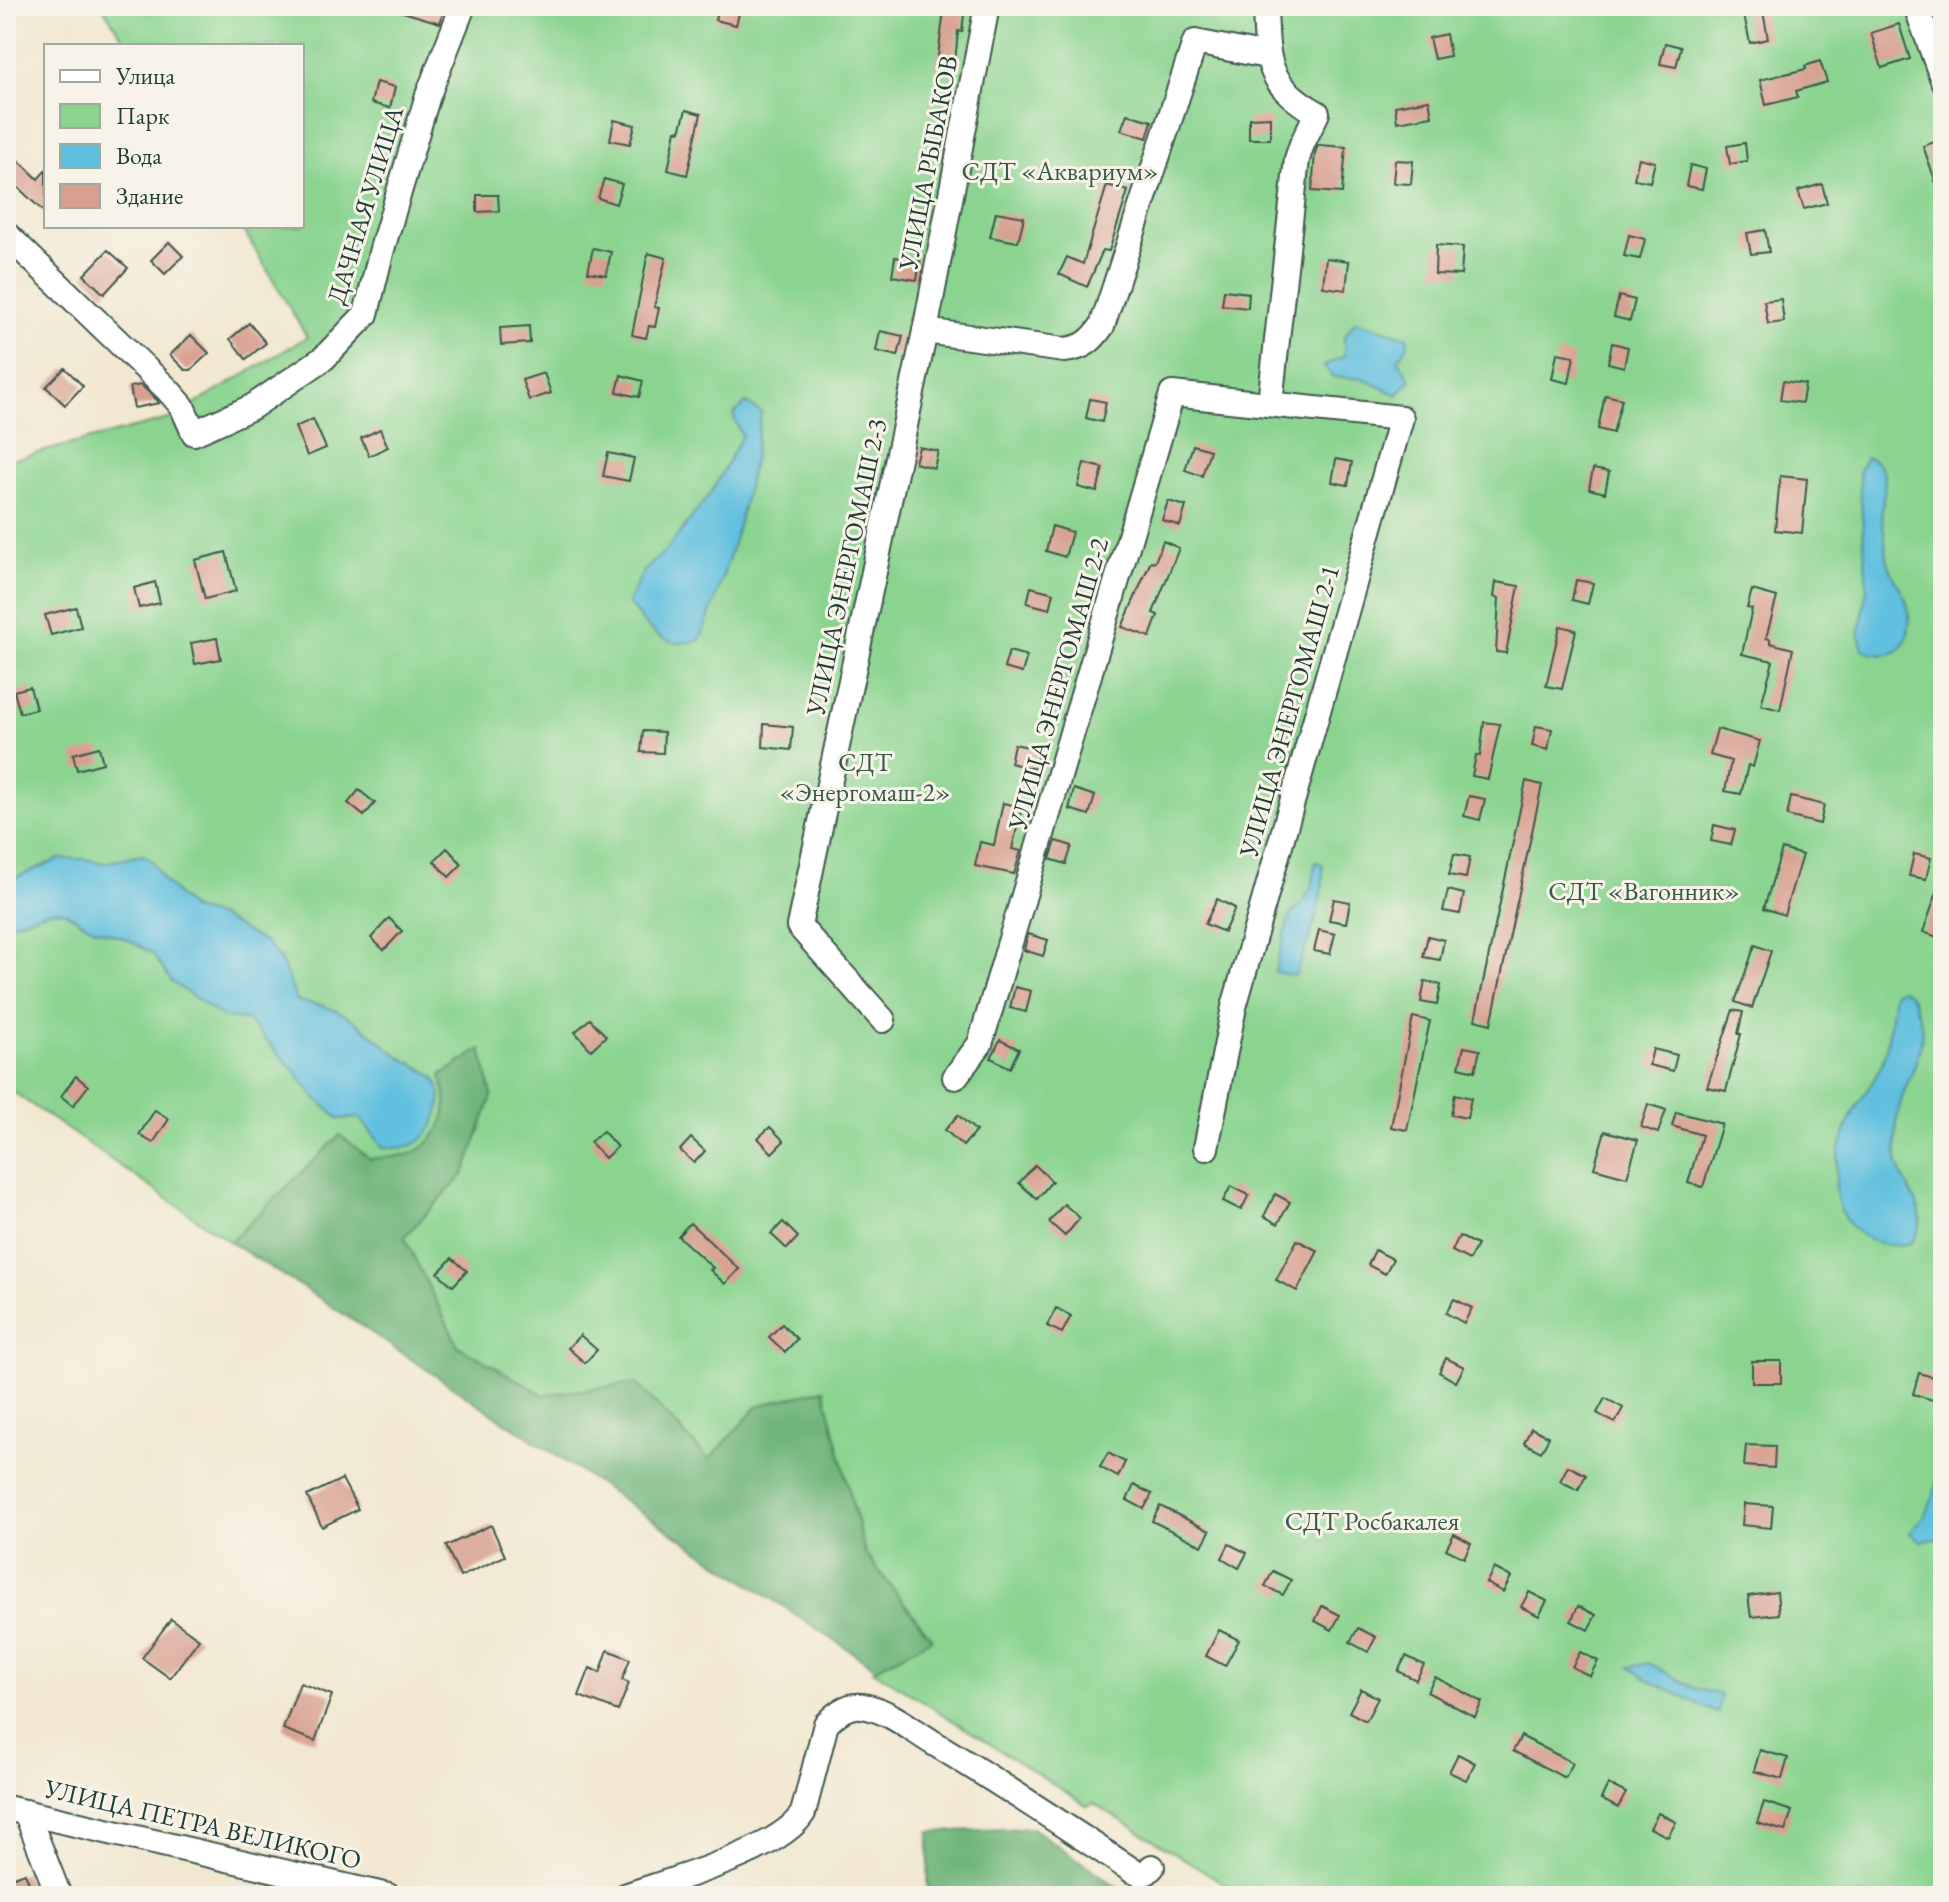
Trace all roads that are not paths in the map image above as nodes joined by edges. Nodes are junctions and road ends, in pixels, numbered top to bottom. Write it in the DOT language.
graph roads {
  1 [pos="463,6"];
  2 [pos="987,6"];
  3 [pos="1265,6"];
  4 [pos="1916,6"];
  5 [pos="1267,56"];
  6 [pos="1943,80"];
  7 [pos="6,234"];
  8 [pos="925,331"];
  9 [pos="1270,403"];
  10 [pos="883,1020"];
  11 [pos="955,1077"];
  12 [pos="1206,1148"];
  13 [pos="16,1810"];
  14 [pos="1152,1867"];
  15 [pos="359,1892"];
  16 [pos="59,1896"];
  17 [pos="388,1896"];
  18 [pos="625,1896"];
  1 -- 7 [label="street, ДАЧНАЯ УЛИЦА"];
  2 -- 8 [label="street, УЛИЦА РЫБАКОВ"];
  3 -- 5 [label="street"];
  4 -- 6 [label="street"];
  5 -- 8 [label="street"];
  5 -- 9 [label="street"];
  8 -- 10 [label="street, УЛИЦА ЭНЕРГОМАШ 2-3"];
  9 -- 11 [label="street, УЛИЦА ЭНЕРГОМАШ 2-2"];
  9 -- 12 [label="street, УЛИЦА ЭНЕРГОМАШ 2-1"];
  13 -- 15 [label="street, УЛИЦА ПЕТРА ВЕЛИКОГО"];
  13 -- 16 [label="street"];
  14 -- 18 [label="street"];
  15 -- 17 [label="street, УЛИЦА ПЕТРА ВЕЛИКОГО"];
}
